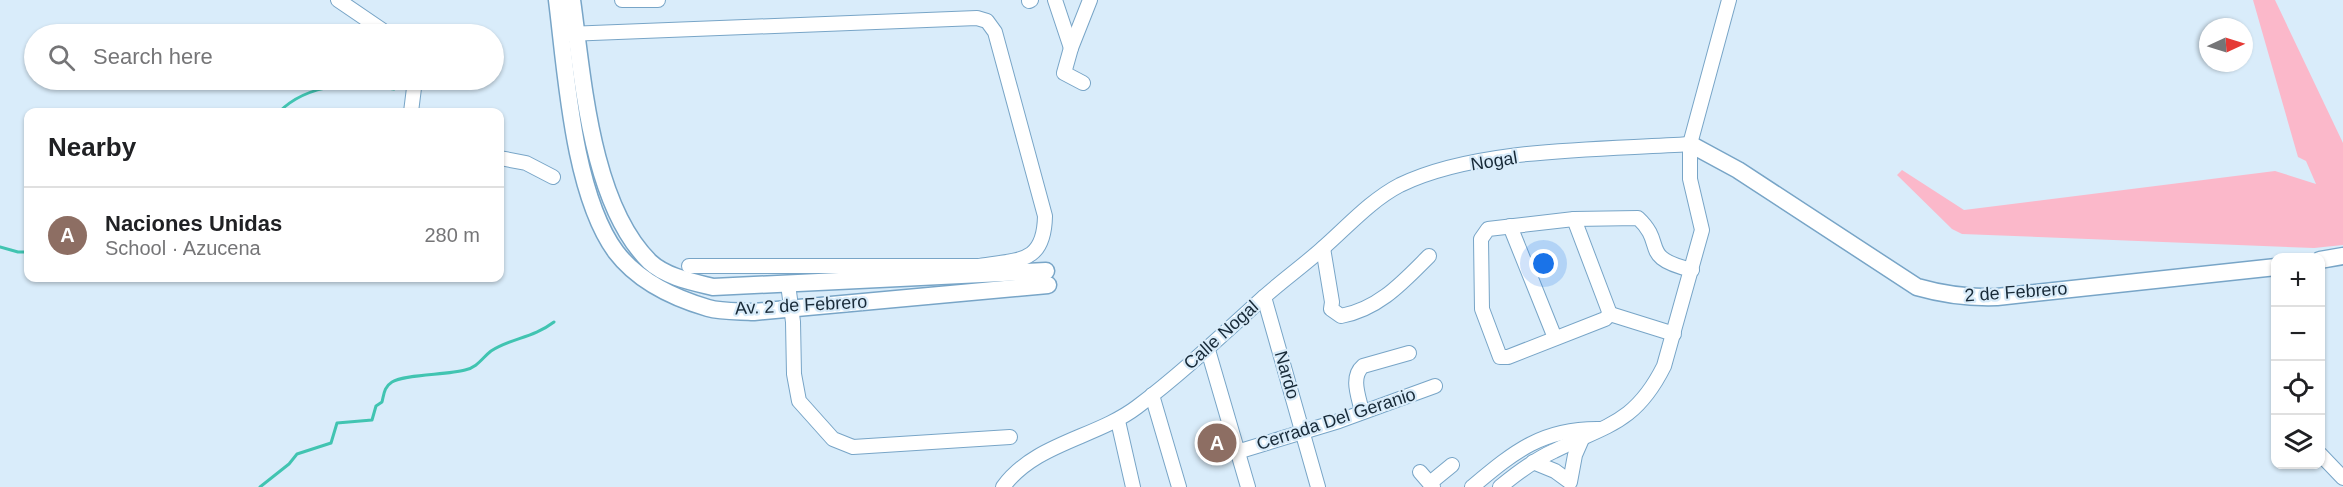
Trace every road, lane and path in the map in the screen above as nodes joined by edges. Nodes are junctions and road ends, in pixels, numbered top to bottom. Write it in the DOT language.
graph roads {
  1 [pos="338,0"];
  2 [pos="557,0"];
  3 [pos="572,0"];
  4 [pos="622,0"];
  5 [pos="658,0"];
  6 [pos="1055,0"];
  7 [pos="1090,0"];
  8 [pos="1729,0"];
  9 [pos="373,24"];
  10 [pos="569,34"];
  11 [pos="1071,48"];
  12 [pos="1083,82"];
  13 [pos="414,90"];
  14 [pos="412,108"];
  15 [pos="1690,144"];
  16 [pos="504,159"];
  17 [pos="553,177"];
  18 [pos="1575,219"];
  19 [pos="1510,225"];
  20 [pos="1323,248"];
  21 [pos="1429,256"];
  22 [pos="2343,256"];
  23 [pos="2325,259"];
  24 [pos="689,266"];
  25 [pos="2271,268"];
  26 [pos="1692,270"];
  27 [pos="788,284"];
  28 [pos="1264,297"];
  29 [pos="792,308"];
  30 [pos="1610,314"];
  31 [pos="1674,334"];
  32 [pos="1555,338"];
  33 [pos="1208,350"];
  34 [pos="1409,353"];
  35 [pos="1435,386"];
  36 [pos="1152,395"];
  37 [pos="1362,412"];
  38 [pos="1118,421"];
  39 [pos="1303,432"];
  40 [pos="1583,434"];
  41 [pos="1544,436"];
  42 [pos="1010,437"];
  43 [pos="1237,452"];
  44 [pos="1552,452"];
  45 [pos="2325,459"];
  46 [pos="1533,462"];
  47 [pos="1452,465"];
  48 [pos="1420,472"];
  49 [pos="2343,478"];
  50 [pos="1571,484"];
  51 [pos="1432,485"];
  52 [pos="1003,487"];
  53 [pos="1133,487"];
  54 [pos="1179,487"];
  55 [pos="1248,487"];
  56 [pos="1318,487"];
  57 [pos="1472,487"];
  58 [pos="1500,487"];
  1 -- 9 [label="street"];
  2 -- 10 [label="main road, Av. 2 de Febrero"];
  3 -- 10 [label="main road, Av. 2 de Febrero"];
  4 -- 5 [label="street"];
  6 -- 11 [label="street"];
  7 -- 11 [label="street"];
  8 -- 15 [label="street"];
  10 -- 24 [label="street"];
  10 -- 27 [label="main road, Av. 2 de Febrero"];
  10 -- 29 [label="main road, Av. 2 de Febrero"];
  11 -- 12 [label="street"];
  13 -- 14 [label="street"];
  15 -- 20 [label="street, Nogal"];
  15 -- 25 [label="main road, 2 de Febrero"];
  15 -- 26 [label="street"];
  16 -- 17 [label="street"];
  18 -- 19 [label="street"];
  18 -- 26 [label="street"];
  18 -- 30 [label="street"];
  19 -- 32 [label="street"];
  19 -- 32 [label="street"];
  20 -- 21 [label="street"];
  20 -- 28 [label="street, Calle Nogal"];
  22 -- 23 [label="main road"];
  26 -- 31 [label="street"];
  27 -- 29 [label="street"];
  27 -- 29 [label="main road, Av. 2 de Febrero"];
  28 -- 33 [label="street, Calle Nogal"];
  28 -- 39 [label="street, Nardo"];
  29 -- 42 [label="street"];
  30 -- 31 [label="street"];
  30 -- 32 [label="street"];
  31 -- 40 [label="street"];
  33 -- 36 [label="street, Calle Nogal"];
  33 -- 43 [label="street"];
  34 -- 37 [label="street"];
  35 -- 37 [label="street, Cerrada Del Geranio"];
  36 -- 38 [label="street, Calle Nogal"];
  36 -- 54 [label="street"];
  37 -- 39 [label="street, Cerrada Del Geranio"];
  38 -- 52 [label="street, Calle Nogal"];
  38 -- 53 [label="street"];
  39 -- 43 [label="street, Cerrada Del Geranio"];
  39 -- 56 [label="street, Nardo"];
  40 -- 41 [label="street"];
  40 -- 44 [label="street"];
  40 -- 50 [label="street"];
  41 -- 44 [label="street"];
  41 -- 57 [label="street"];
  43 -- 55 [label="street"];
  44 -- 46 [label="street"];
  44 -- 50 [label="street"];
  45 -- 49 [label="street"];
  46 -- 50 [label="street"];
  46 -- 58 [label="street"];
  47 -- 51 [label="street"];
  48 -- 51 [label="street"];
}
